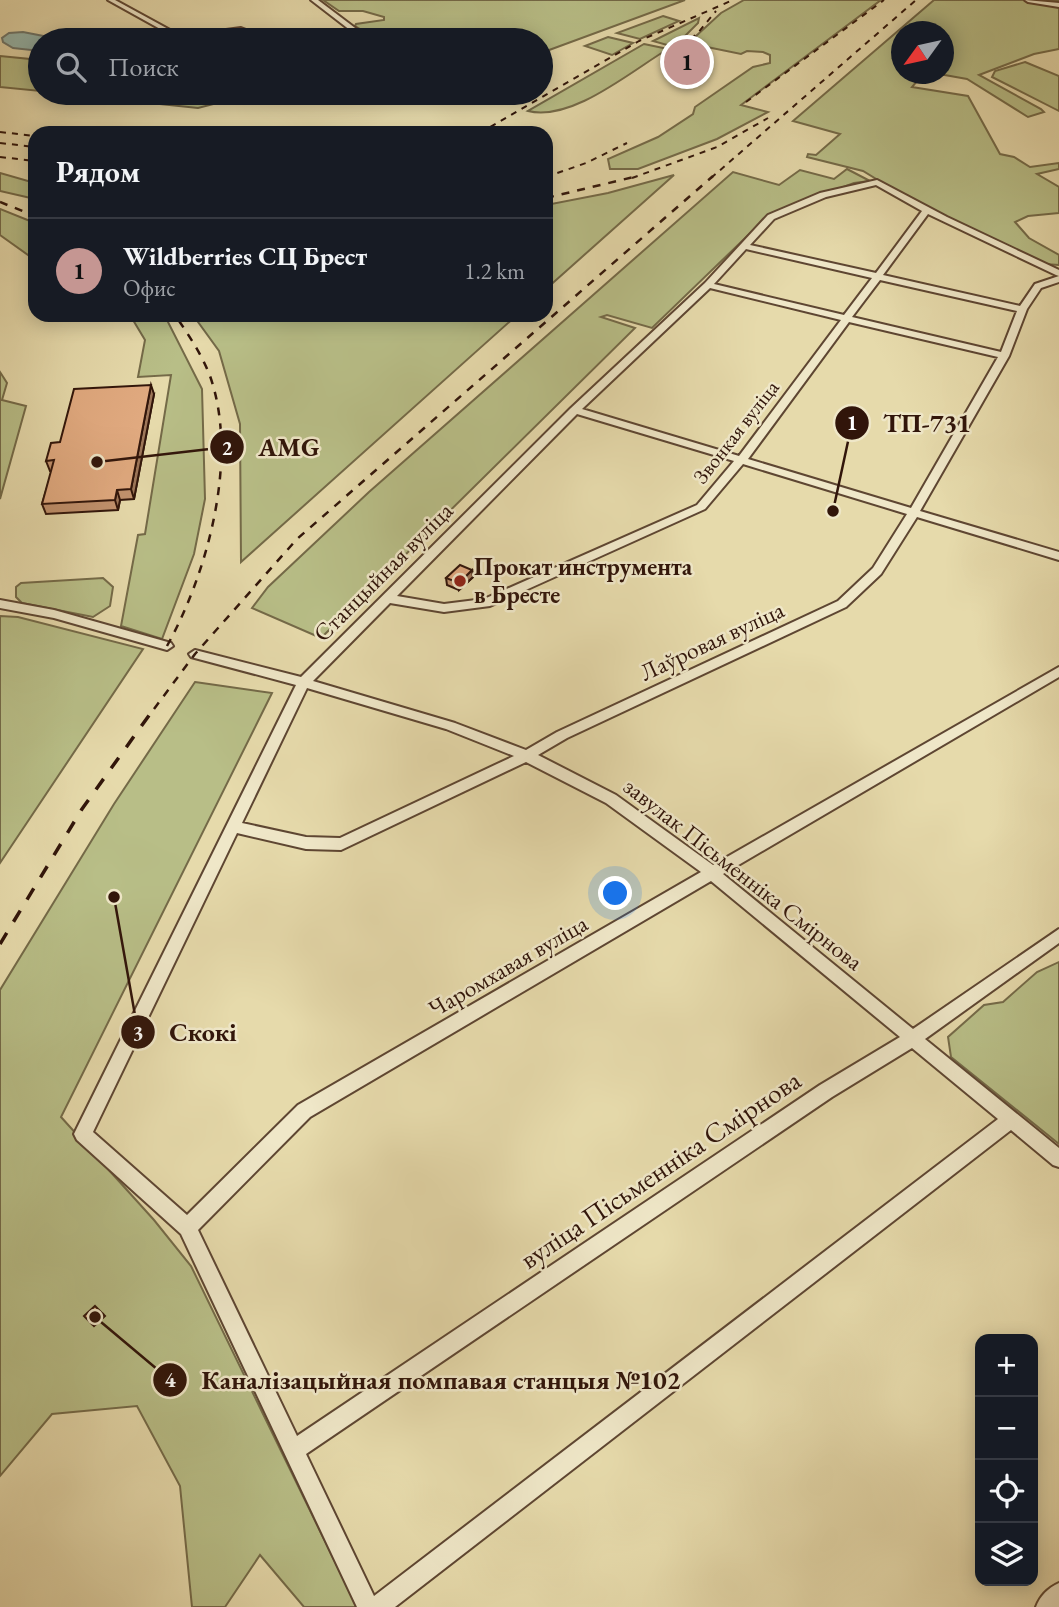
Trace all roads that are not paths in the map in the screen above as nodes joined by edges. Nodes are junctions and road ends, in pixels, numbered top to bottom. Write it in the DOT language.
graph roads {
  1 [pos="111,0"];
  2 [pos="314,0"];
  3 [pos="1028,0"];
  4 [pos="1059,5"];
  5 [pos="162,28"];
  6 [pos="349,28"];
  7 [pos="927,211"];
  8 [pos="743,246"];
  9 [pos="1059,273"];
  10 [pos="880,276"];
  11 [pos="1059,279"];
  12 [pos="708,285"];
  13 [pos="1022,309"];
  14 [pos="846,317"];
  15 [pos="1004,356"];
  16 [pos="575,410"];
  17 [pos="742,459"];
  18 [pos="914,512"];
  19 [pos="1059,556"];
  20 [pos="386,598"];
  21 [pos="0,604"];
  22 [pos="167,646"];
  23 [pos="195,654"];
  24 [pos="1059,671"];
  25 [pos="303,682"];
  26 [pos="528,755"];
  27 [pos="233,826"];
  28 [pos="712,873"];
  29 [pos="1059,935"];
  30 [pos="913,1038"];
  31 [pos="1013,1119"];
  32 [pos="1059,1159"];
  33 [pos="187,1228"];
  34 [pos="293,1451"];
  35 [pos="1059,1594"];
  36 [pos="368,1607"];
  37 [pos="377,1607"];
  38 [pos="1046,1607"];
  1 -- 5 [label="street"];
  2 -- 6 [label="street"];
  3 -- 4 [label="street"];
  7 -- 8 [label="street, Станцыйная вуліца"];
  7 -- 9 [label="street"];
  7 -- 10 [label="street, Звонкая вуліца"];
  8 -- 10 [label="street"];
  8 -- 12 [label="street, Станцыйная вуліца"];
  10 -- 13 [label="street"];
  10 -- 14 [label="street, Звонкая вуліца"];
  11 -- 13 [label="street, Лаўровая вуліца"];
  12 -- 14 [label="street"];
  12 -- 16 [label="street, Станцыйная вуліца"];
  13 -- 15 [label="street, Лаўровая вуліца"];
  14 -- 15 [label="street"];
  14 -- 17 [label="street, Звонкая вуліца"];
  15 -- 18 [label="street, Лаўровая вуліца"];
  16 -- 17 [label="street"];
  16 -- 20 [label="street, Станцыйная вуліца"];
  17 -- 18 [label="street"];
  17 -- 20 [label="street, Звонкая вуліца"];
  18 -- 19 [label="street"];
  18 -- 26 [label="street, Лаўровая вуліца"];
  20 -- 25 [label="street, Станцыйная вуліца"];
  21 -- 22 [label="street"];
  23 -- 25 [label="street, завулак Пісьменніка Смірнова"];
  24 -- 28 [label="street, Чаромхавая вуліца"];
  25 -- 26 [label="street, завулак Пісьменніка Смірнова"];
  25 -- 27 [label="street, Станцыйная вуліца"];
  26 -- 27 [label="street, Лаўровая вуліца"];
  26 -- 28 [label="street, завулак Пісьменніка Смірнова"];
  27 -- 33 [label="street, Станцыйная вуліца"];
  28 -- 30 [label="street, завулак Пісьменніка Смірнова"];
  28 -- 33 [label="street, Чаромхавая вуліца"];
  29 -- 30 [label="street, вуліца Пісьменніка Смірнова"];
  30 -- 31 [label="street, завулак Пісьменніка Смірнова"];
  30 -- 34 [label="street, вуліца Пісьменніка Смірнова"];
  31 -- 32 [label="street, завулак Пісьменніка Смірнова"];
  31 -- 37 [label="street"];
  33 -- 34 [label="street"];
  34 -- 36 [label="street"];
  35 -- 38 [label="street"];
}
